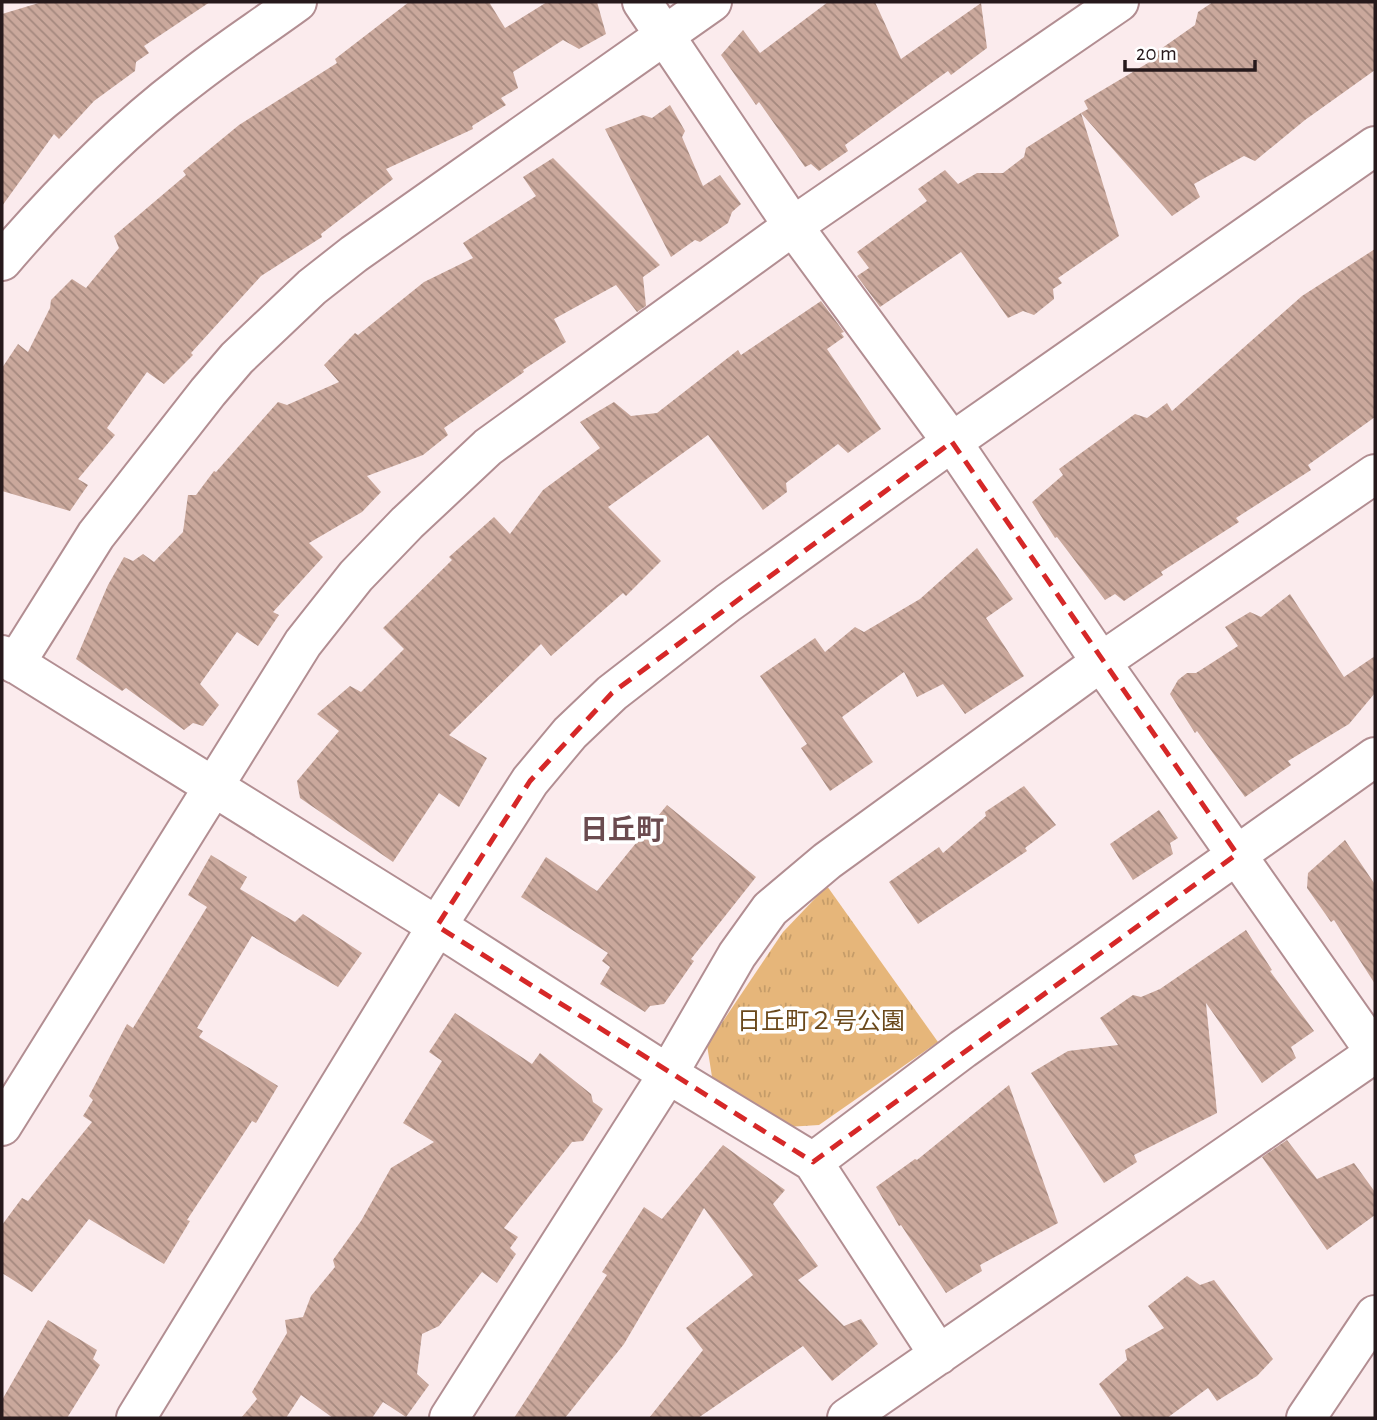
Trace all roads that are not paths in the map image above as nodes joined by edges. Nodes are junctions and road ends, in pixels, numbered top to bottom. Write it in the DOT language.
graph roads {
  1 [pos="297,2"];
  2 [pos="642,2"];
  3 [pos="712,2"];
  4 [pos="1119,2"];
  5 [pos="665,34"];
  6 [pos="1375,146"];
  7 [pos="793,226"];
  8 [pos="2,261"];
  9 [pos="952,442"];
  10 [pos="1375,474"];
  11 [pos="8,659"];
  12 [pos="1101,662"];
  13 [pos="1375,757"];
  14 [pos="213,787"];
  15 [pos="1237,854"];
  16 [pos="437,926"];
  17 [pos="1375,1052"];
  18 [pos="668,1074"];
  19 [pos="2,1126"];
  20 [pos="813,1162"];
  21 [pos="1375,1315"];
  22 [pos="939,1355"];
  23 [pos="136,1418"];
  24 [pos="449,1418"];
  25 [pos="847,1418"];
  26 [pos="1306,1418"];
  1 -- 8 [label="street"];
  2 -- 5 [label="street"];
  3 -- 5 [label="street"];
  4 -- 7 [label="street"];
  5 -- 7 [label="street"];
  5 -- 11 [label="street"];
  6 -- 9 [label="street"];
  7 -- 9 [label="street"];
  7 -- 14 [label="street"];
  9 -- 12 [label="street"];
  9 -- 16 [label="street"];
  10 -- 12 [label="street"];
  11 -- 14 [label="street"];
  12 -- 15 [label="street"];
  12 -- 18 [label="street"];
  13 -- 15 [label="street"];
  14 -- 16 [label="street"];
  14 -- 19 [label="street"];
  15 -- 17 [label="street"];
  15 -- 20 [label="street"];
  16 -- 18 [label="street"];
  16 -- 23 [label="street"];
  17 -- 22 [label="street"];
  18 -- 20 [label="street"];
  18 -- 24 [label="street"];
  20 -- 22 [label="street"];
  21 -- 26 [label="street"];
  22 -- 25 [label="street"];
}
